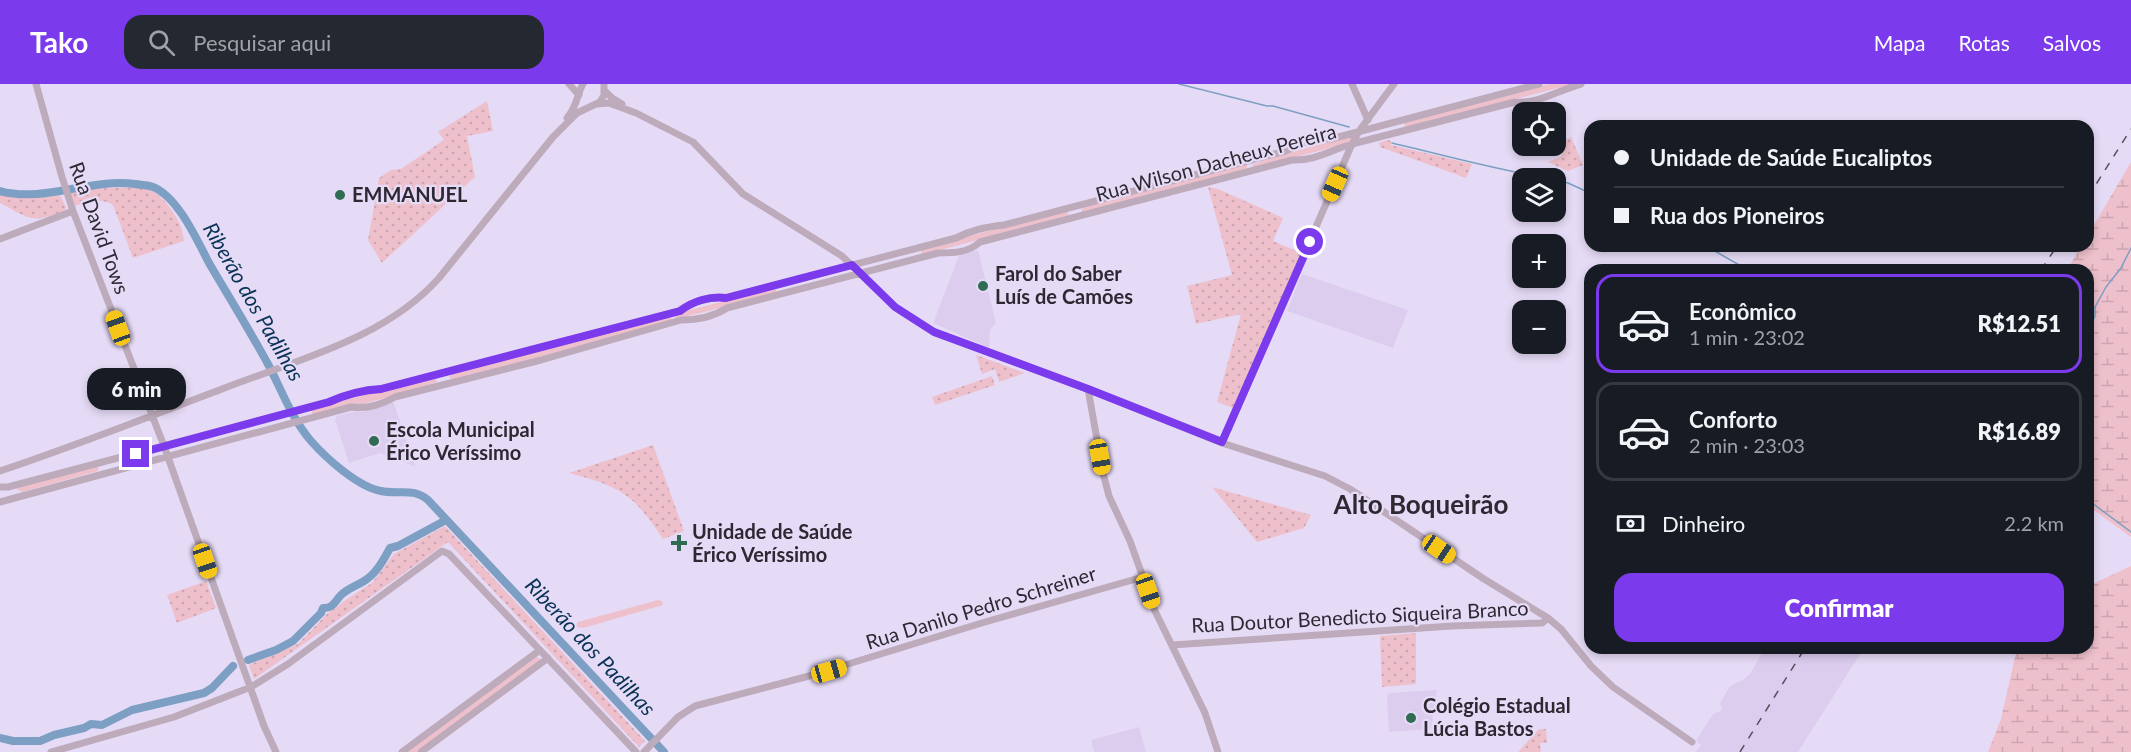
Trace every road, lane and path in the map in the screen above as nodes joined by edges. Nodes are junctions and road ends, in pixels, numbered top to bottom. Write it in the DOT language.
graph roads {
  1 [pos="36,84"];
  2 [pos="569,84"];
  3 [pos="583,84"];
  4 [pos="1352,84"];
  5 [pos="1394,84"];
  6 [pos="1539,84"];
  7 [pos="1581,84"];
  8 [pos="606,87"];
  9 [pos="1509,88"];
  10 [pos="578,97"];
  11 [pos="595,105"];
  12 [pos="636,113"];
  13 [pos="1369,118"];
  14 [pos="1397,122"];
  15 [pos="1378,126"];
  16 [pos="1359,131"];
  17 [pos="1400,132"];
  18 [pos="554,137"];
  19 [pos="1353,144"];
  20 [pos="1339,147"];
  21 [pos="1347,156"];
  22 [pos="1252,160"];
  23 [pos="1254,170"];
  24 [pos="1081,205"];
  25 [pos="1066,209"];
  26 [pos="73,211"];
  27 [pos="1083,215"];
  28 [pos="1068,219"];
  29 [pos="0,239"];
  30 [pos="916,248"];
  31 [pos="918,258"];
  32 [pos="852,265"];
  33 [pos="860,273"];
  34 [pos="779,284"];
  35 [pos="780,294"];
  36 [pos="669,313"];
  37 [pos="672,323"];
  38 [pos="449,372"];
  39 [pos="436,375"];
  40 [pos="451,382"];
  41 [pos="438,386"];
  42 [pos="1088,389"];
  43 [pos="152,415"];
  44 [pos="230,428"];
  45 [pos="227,440"];
  46 [pos="1222,442"];
  47 [pos="164,446"];
  48 [pos="168,456"];
  49 [pos="113,460"];
  50 [pos="102,463"];
  51 [pos="0,471"];
  52 [pos="110,472"];
  53 [pos="99,476"];
  54 [pos="3,486"];
  55 [pos="0,502"];
  56 [pos="1143,577"];
  57 [pos="1548,618"];
  58 [pos="1172,645"];
  59 [pos="540,650"];
  60 [pos="548,658"];
  61 [pos="251,687"];
  62 [pos="1692,742"];
  63 [pos="86,743"];
  64 [pos="71,749"];
  65 [pos="646,750"];
  66 [pos="51,752"];
  67 [pos="81,752"];
  68 [pos="276,752"];
  69 [pos="402,752"];
  70 [pos="421,752"];
  71 [pos="636,752"];
  72 [pos="1218,752"];
  1 -- 26 [label="main road, Rua David Tows"];
  2 -- 10 [label="main road"];
  3 -- 10 [label="main road"];
  4 -- 13 [label="main road"];
  5 -- 13 [label="main road"];
  6 -- 9 [label="main road, Rua Wilson Dacheux Pereira"];
  7 -- 17 [label="main road, Rua Wilson Dacheux Pereira"];
  8 -- 11 [label="main road"];
  8 -- 12 [label="main road"];
  9 -- 14 [label="main road, Rua Wilson Dacheux Pereira"];
  10 -- 11 [label="main road"];
  10 -- 18 [label="main road"];
  11 -- 12 [label="main road"];
  11 -- 18 [label="main road"];
  12 -- 32 [label="main road"];
  13 -- 15 [label="main road"];
  13 -- 16 [label="main road"];
  14 -- 15 [label="main road, Rua Wilson Dacheux Pereira"];
  14 -- 17 [label="main road"];
  15 -- 16 [label="main road, Rua Wilson Dacheux Pereira"];
  16 -- 19 [label="main road"];
  16 -- 22 [label="main road, Rua Wilson Dacheux Pereira"];
  17 -- 19 [label="main road, Rua Wilson Dacheux Pereira"];
  18 -- 43 [label="main road"];
  19 -- 20 [label="main road, Rua Wilson Dacheux Pereira"];
  19 -- 21 [label="main road"];
  20 -- 21 [label="main road"];
  20 -- 23 [label="main road, Rua Wilson Dacheux Pereira"];
  21 -- 46 [label="main road"];
  22 -- 23 [label="main road"];
  22 -- 24 [label="main road, Rua Wilson Dacheux Pereira"];
  23 -- 27 [label="main road, Rua Wilson Dacheux Pereira"];
  24 -- 25 [label="main road, Rua Wilson Dacheux Pereira"];
  24 -- 27 [label="main road"];
  25 -- 28 [label="main road"];
  25 -- 30 [label="main road, Rua Wilson Dacheux Pereira"];
  26 -- 29 [label="main road"];
  26 -- 43 [label="main road, Rua David Tows"];
  27 -- 28 [label="main road, Rua Wilson Dacheux Pereira"];
  28 -- 31 [label="main road, Rua Wilson Dacheux Pereira"];
  30 -- 31 [label="main road"];
  30 -- 32 [label="main road, Rua Wilson Dacheux Pereira"];
  31 -- 33 [label="main road, Rua Wilson Dacheux Pereira"];
  32 -- 33 [label="main road"];
  32 -- 34 [label="main road, Rua Wilson Dacheux Pereira"];
  33 -- 35 [label="main road, Rua Wilson Dacheux Pereira"];
  33 -- 42 [label="main road"];
  34 -- 35 [label="main road"];
  34 -- 36 [label="main road, Rua Wilson Dacheux Pereira"];
  35 -- 37 [label="main road, Rua Wilson Dacheux Pereira"];
  36 -- 37 [label="main road"];
  36 -- 38 [label="main road, Rua Wilson Dacheux Pereira"];
  37 -- 40 [label="main road, Rua Wilson Dacheux Pereira"];
  38 -- 39 [label="main road, Rua Wilson Dacheux Pereira"];
  38 -- 40 [label="main road"];
  39 -- 41 [label="main road"];
  39 -- 44 [label="main road, Rua Wilson Dacheux Pereira"];
  40 -- 41 [label="main road, Rua Wilson Dacheux Pereira"];
  41 -- 45 [label="main road, Rua Wilson Dacheux Pereira"];
  42 -- 46 [label="main road"];
  42 -- 56 [label="main road"];
  43 -- 47 [label="main road, Rua David Tows"];
  43 -- 51 [label="main road"];
  44 -- 45 [label="main road"];
  44 -- 47 [label="main road, Rua Wilson Dacheux Pereira"];
  45 -- 48 [label="main road, Rua Wilson Dacheux Pereira"];
  46 -- 57 [label="main road"];
  47 -- 48 [label="main road, Rua David Tows"];
  47 -- 49 [label="main road, Rua Wilson Dacheux Pereira"];
  48 -- 52 [label="main road, Rua Wilson Dacheux Pereira"];
  48 -- 61 [label="main road, Rua David Tows"];
  49 -- 50 [label="main road, Rua Wilson Dacheux Pereira"];
  49 -- 52 [label="main road"];
  50 -- 53 [label="main road"];
  50 -- 54 [label="main road, Rua Wilson Dacheux Pereira"];
  52 -- 53 [label="main road, Rua Wilson Dacheux Pereira"];
  53 -- 55 [label="main road, Rua Wilson Dacheux Pereira"];
  56 -- 58 [label="main road"];
  56 -- 65 [label="main road, Rua Danilo Pedro Schreiner"];
  57 -- 58 [label="main road, Rua Doutor Benedicto Siqueira Branco"];
  57 -- 62 [label="main road"];
  58 -- 72 [label="main road"];
  59 -- 60 [label="main road"];
  59 -- 61 [label="main road"];
  59 -- 69 [label="main road"];
  60 -- 70 [label="main road"];
  60 -- 71 [label="main road"];
  61 -- 63 [label="main road"];
  61 -- 68 [label="main road, Rua David Tows"];
  63 -- 64 [label="main road"];
  63 -- 67 [label="main road"];
  64 -- 66 [label="main road"];
}
